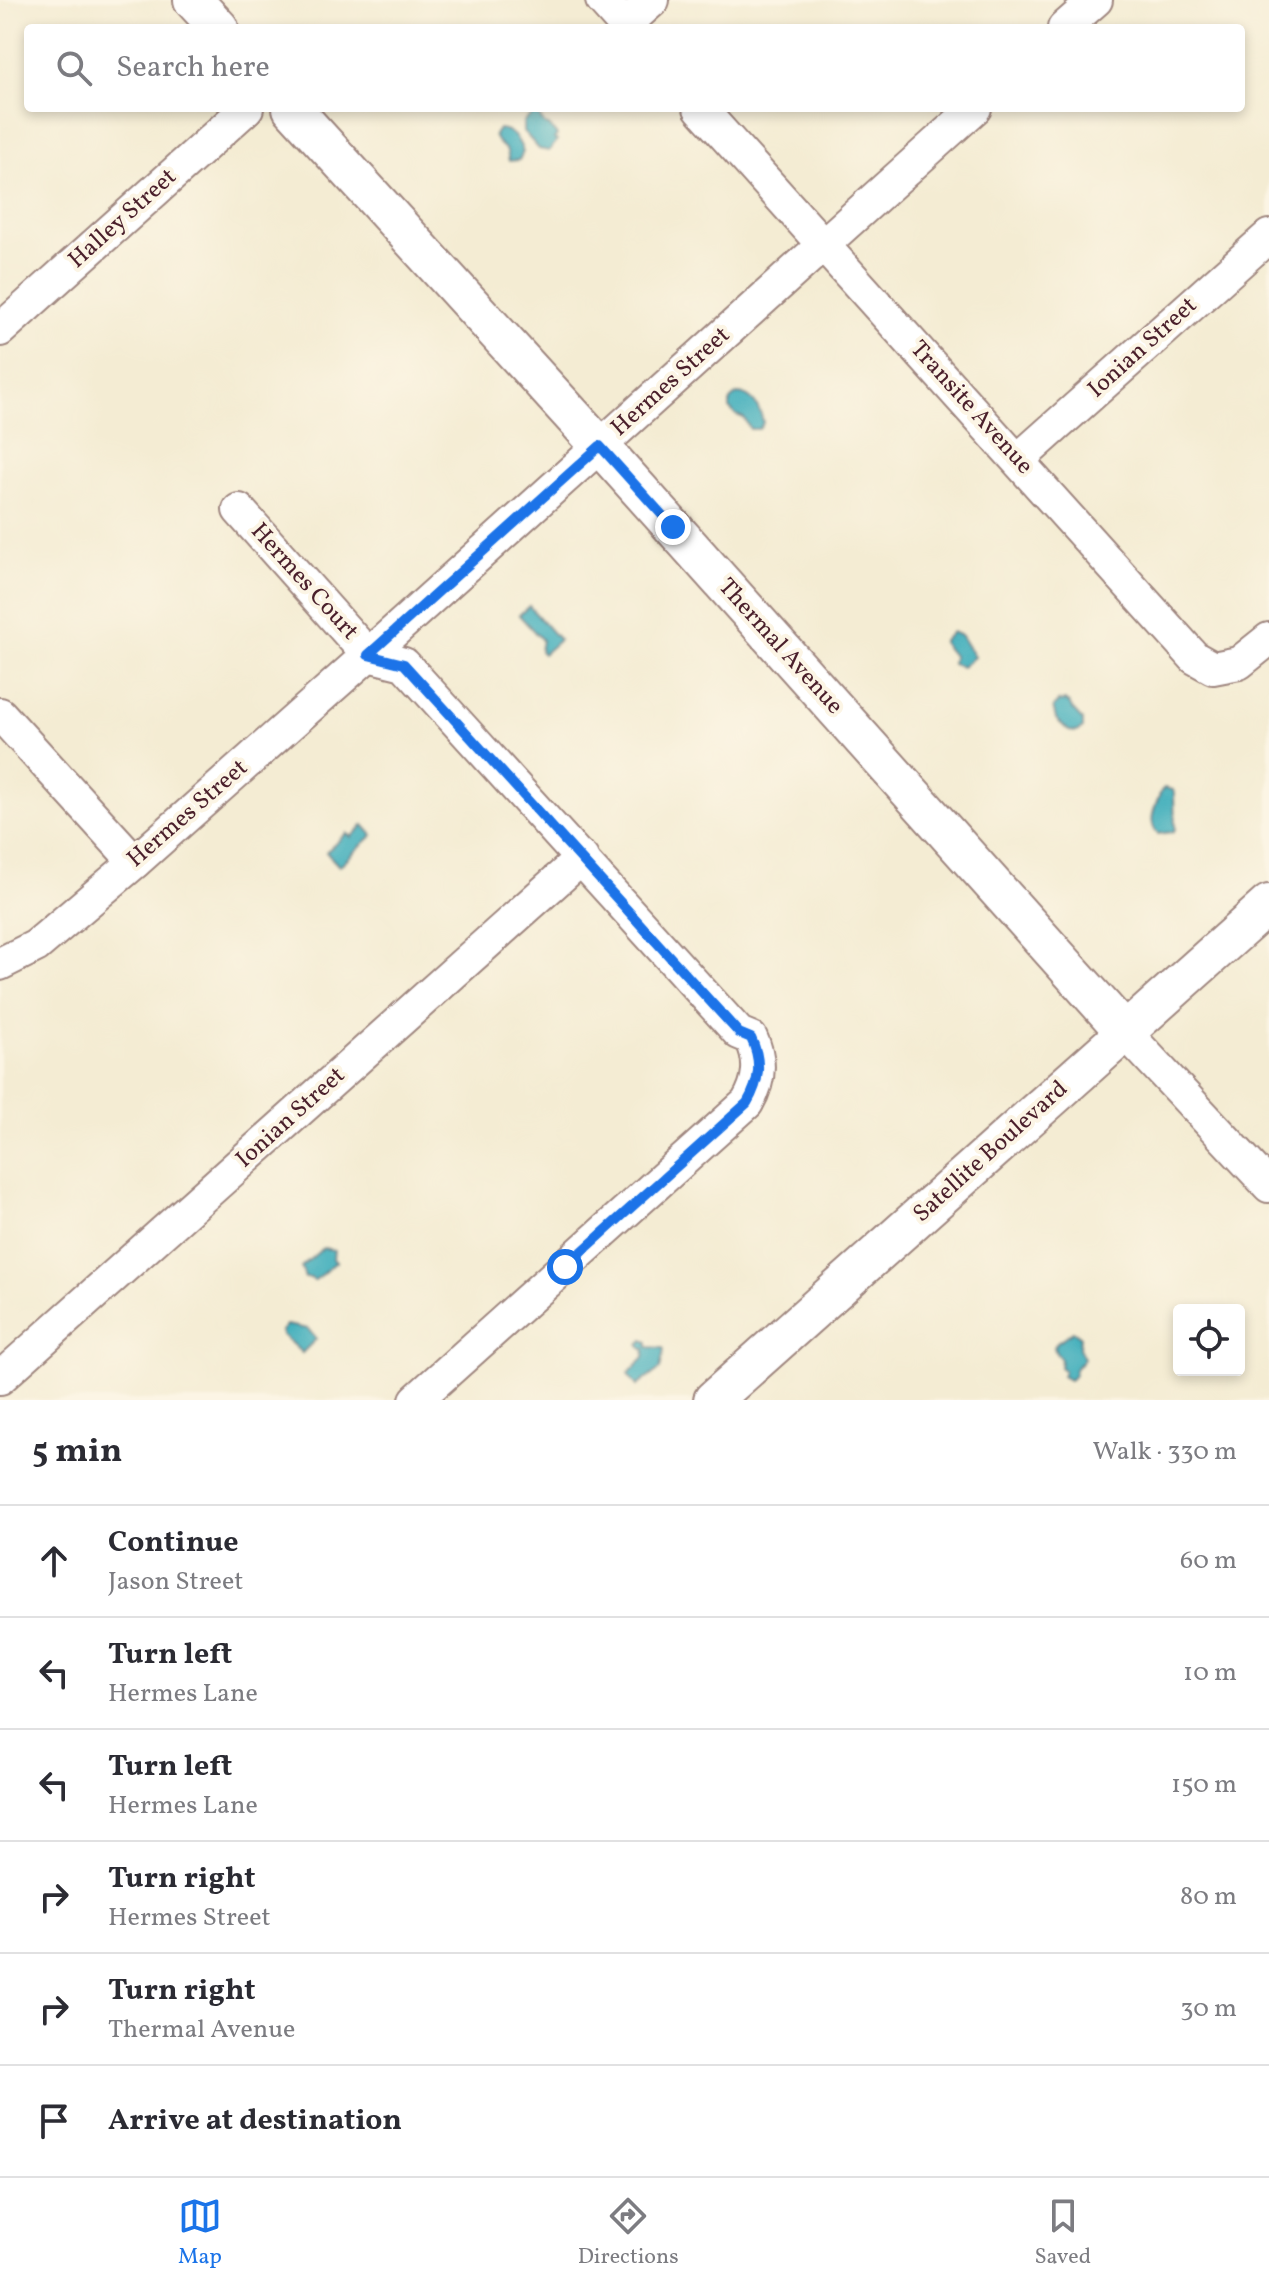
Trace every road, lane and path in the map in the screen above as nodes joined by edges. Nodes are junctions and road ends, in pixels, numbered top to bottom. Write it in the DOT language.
graph roads {
  1 [pos="193,0"];
  2 [pos="602,0"];
  3 [pos="653,0"];
  4 [pos="1096,0"];
  5 [pos="215,24"];
  6 [pos="624,24"];
  7 [pos="628,24"];
  8 [pos="1069,24"];
  9 [pos="243,112"];
  10 [pos="296,112"];
  11 [pos="704,112"];
  12 [pos="971,112"];
  13 [pos="1269,236"];
  14 [pos="823,244"];
  15 [pos="0,330"];
  16 [pos="600,446"];
  17 [pos="1018,460"];
  18 [pos="239,510"];
  19 [pos="1263,645"];
  20 [pos="368,655"];
  21 [pos="0,714"];
  22 [pos="582,858"];
  23 [pos="135,862"];
  24 [pos="1269,904"];
  25 [pos="0,964"];
  26 [pos="1125,1032"];
  27 [pos="1269,1186"];
  28 [pos="0,1378"];
  29 [pos="416,1400"];
  30 [pos="713,1400"];
  1 -- 5 [label="street"];
  2 -- 6 [label="street"];
  3 -- 7 [label="street"];
  4 -- 8 [label="street"];
  9 -- 15 [label="street, Halley Street"];
  10 -- 16 [label="street, Thermal Avenue"];
  11 -- 14 [label="street, Transite Avenue"];
  12 -- 14 [label="street, Hermes Street"];
  13 -- 17 [label="street, Ionian Street"];
  14 -- 16 [label="street, Hermes Street"];
  14 -- 17 [label="street, Transite Avenue"];
  16 -- 20 [label="street, Hermes Street"];
  16 -- 26 [label="street, Thermal Avenue"];
  17 -- 19 [label="street, Transite Avenue"];
  18 -- 20 [label="street, Hermes Court"];
  20 -- 22 [label="street"];
  20 -- 23 [label="street, Hermes Street"];
  21 -- 23 [label="street"];
  22 -- 28 [label="street, Ionian Street"];
  22 -- 29 [label="street"];
  23 -- 25 [label="street, Hermes Street"];
  24 -- 26 [label="street, Satellite Boulevard"];
  26 -- 27 [label="street, Thermal Avenue"];
  26 -- 30 [label="street, Satellite Boulevard"];
}
